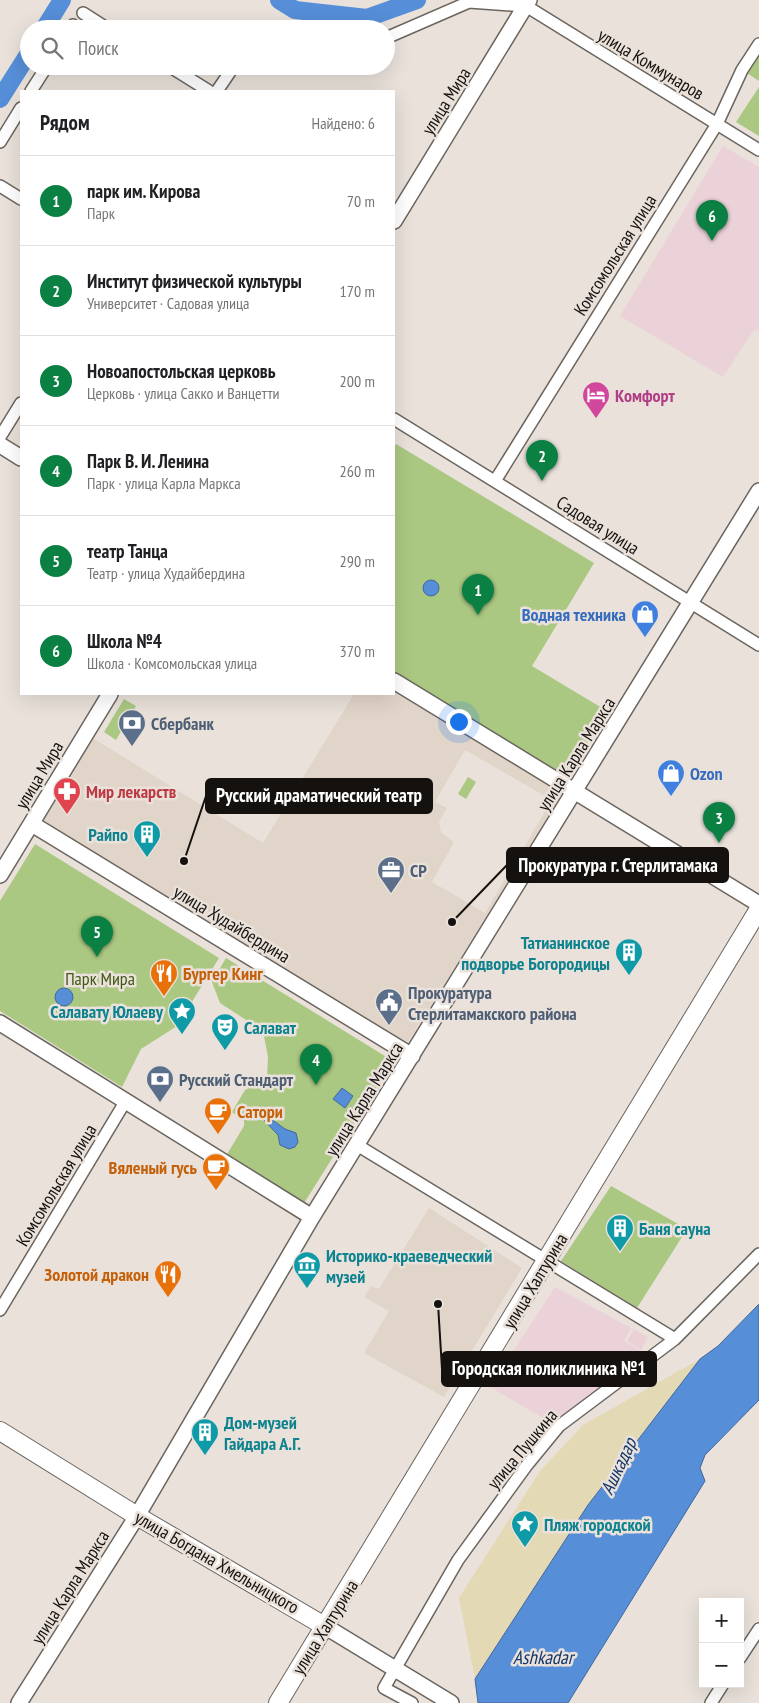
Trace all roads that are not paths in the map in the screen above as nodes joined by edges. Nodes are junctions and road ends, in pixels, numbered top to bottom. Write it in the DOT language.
graph roads {
  1 [pos="528,3"];
  2 [pos="83,13"];
  3 [pos="94,20"];
  4 [pos="395,34"];
  5 [pos="759,44"];
  6 [pos="41,75"];
  7 [pos="183,75"];
  8 [pos="228,75"];
  9 [pos="32,90"];
  10 [pos="207,90"];
  11 [pos="218,90"];
  12 [pos="20,110"];
  13 [pos="717,124"];
  14 [pos="0,142"];
  15 [pos="759,150"];
  16 [pos="0,186"];
  17 [pos="20,198"];
  18 [pos="395,219"];
  19 [pos="20,405"];
  20 [pos="395,420"];
  21 [pos="0,437"];
  22 [pos="0,445"];
  23 [pos="20,457"];
  24 [pos="495,481"];
  25 [pos="759,491"];
  26 [pos="691,604"];
  27 [pos="759,645"];
  28 [pos="395,682"];
  29 [pos="109,695"];
  30 [pos="576,790"];
  31 [pos="32,824"];
  32 [pos="0,875"];
  33 [pos="759,904"];
  34 [pos="759,909"];
  35 [pos="0,1023"];
  36 [pos="412,1056"];
  37 [pos="125,1102"];
  38 [pos="357,1146"];
  39 [pos="312,1218"];
  40 [pos="759,1254"];
  41 [pos="547,1262"];
  42 [pos="0,1310"];
  43 [pos="675,1339"];
  44 [pos="0,1432"];
  45 [pos="137,1516"];
  46 [pos="326,1626"];
  47 [pos="759,1629"];
  48 [pos="744,1652"];
  49 [pos="396,1668"];
  50 [pos="720,1688"];
  51 [pos="19,1703"];
  52 [pos="278,1703"];
  53 [pos="412,1703"];
  54 [pos="451,1703"];
  55 [pos="711,1703"];
  1 -- 4 [label="street"];
  1 -- 13 [label="street, улица Коммунаров"];
  1 -- 18 [label="street, улица Мира"];
  2 -- 3 [label="street"];
  5 -- 13 [label="street, Комсомольская улица"];
  6 -- 9 [label="street"];
  7 -- 10 [label="street"];
  8 -- 11 [label="street"];
  12 -- 14 [label="street"];
  13 -- 15 [label="street, улица Коммунаров"];
  13 -- 24 [label="street, Комсомольская улица"];
  16 -- 17 [label="street"];
  19 -- 21 [label="street"];
  20 -- 24 [label="street, Садовая улица"];
  22 -- 23 [label="street"];
  24 -- 26 [label="street, Садовая улица"];
  25 -- 26 [label="street, улица Карла Маркса"];
  26 -- 27 [label="street, Садовая улица"];
  26 -- 30 [label="street, улица Карла Маркса"];
  28 -- 30 [label="street"];
  29 -- 31 [label="street, улица Мира"];
  30 -- 33 [label="street"];
  30 -- 36 [label="street, улица Карла Маркса"];
  31 -- 32 [label="street, улица Мира"];
  31 -- 36 [label="street, улица Худайбердина"];
  34 -- 41 [label="main road, улица Халтурина"];
  35 -- 37 [label="street"];
  36 -- 38 [label="street, улица Карла Маркса"];
  37 -- 39 [label="street"];
  37 -- 42 [label="street, Комсомольская улица"];
  38 -- 39 [label="street, улица Карла Маркса"];
  38 -- 41 [label="street"];
  39 -- 45 [label="street, улица Карла Маркса"];
  40 -- 43 [label="street, улица Пушкина"];
  41 -- 43 [label="street"];
  41 -- 46 [label="main road, улица Халтурина"];
  43 -- 49 [label="street, улица Пушкина"];
  44 -- 45 [label="main road, улица Богдана Хмельницкого"];
  45 -- 46 [label="main road, улица Богдана Хмельницкого"];
  45 -- 51 [label="street, улица Карла Маркса"];
  46 -- 49 [label="street, улица Богдана Хмельницкого"];
  46 -- 52 [label="main road, улица Халтурина"];
  47 -- 48 [label="street"];
  49 -- 53 [label="street, улица Пушкина"];
  49 -- 54 [label="street, улица Богдана Хмельницкого"];
  50 -- 55 [label="street"];
}
